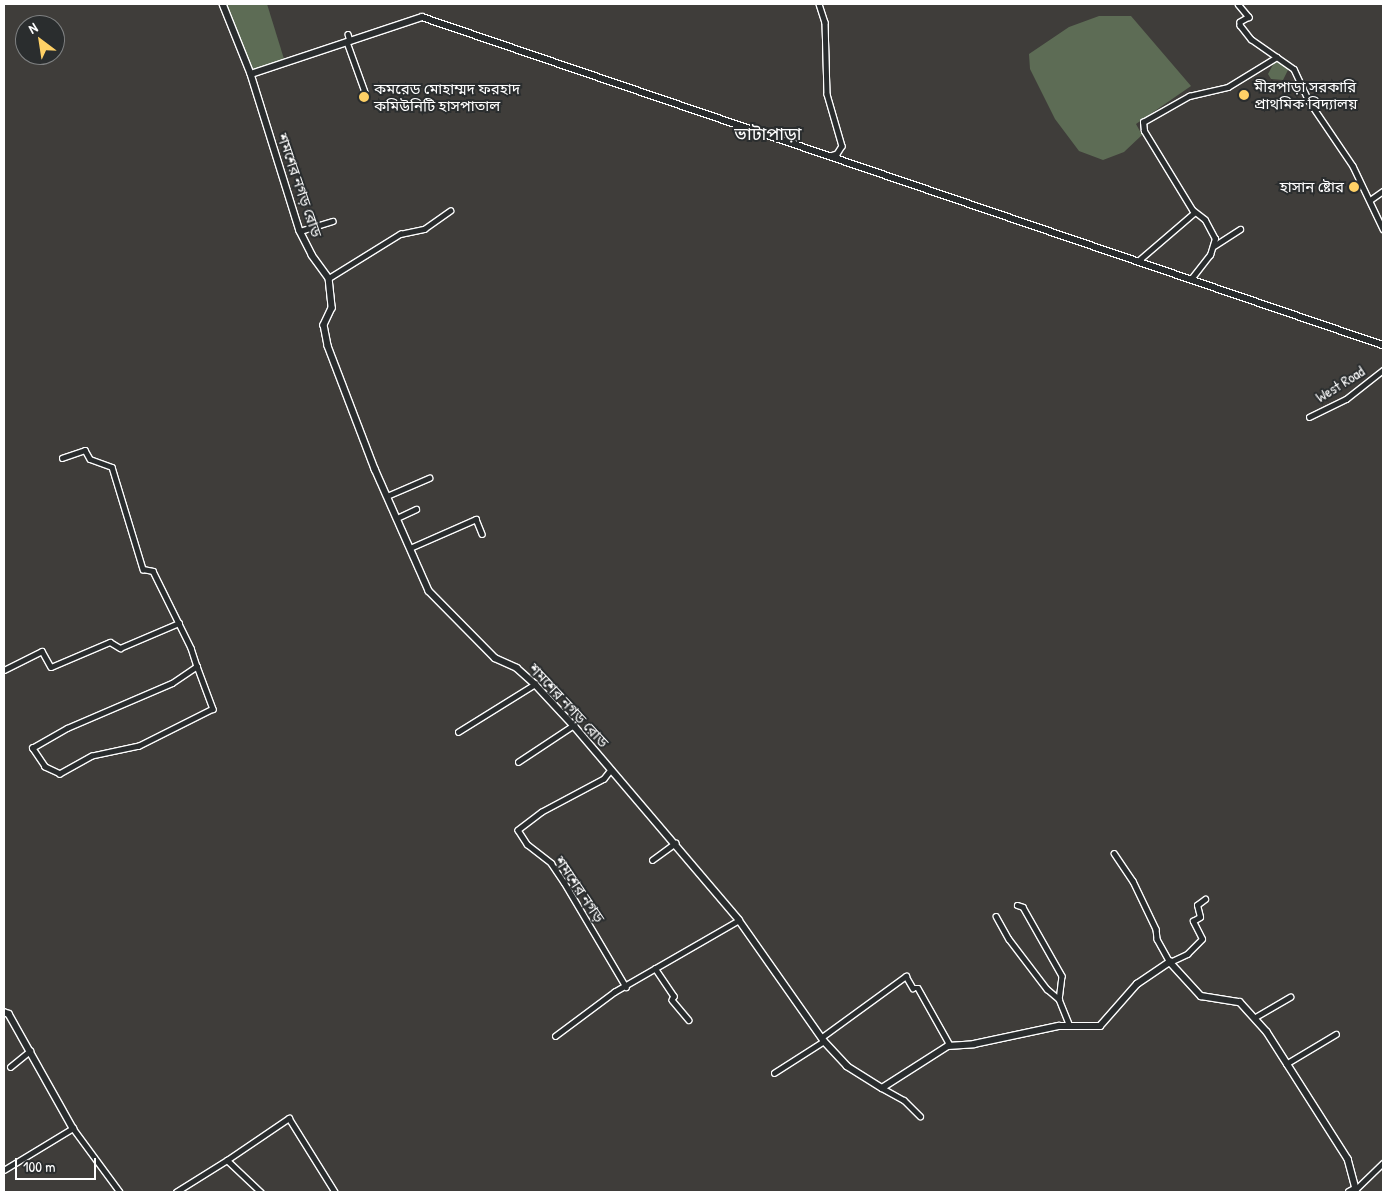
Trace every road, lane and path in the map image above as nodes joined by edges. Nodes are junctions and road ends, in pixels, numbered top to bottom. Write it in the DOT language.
graph roads {
  1 [pos="223,4"];
  2 [pos="819,4"];
  3 [pos="1238,4"];
  4 [pos="348,34"];
  5 [pos="349,41"];
  6 [pos="1277,57"];
  7 [pos="250,74"];
  8 [pos="365,92"];
  9 [pos="826,157"];
  10 [pos="1383,191"];
  11 [pos="1370,200"];
  12 [pos="1192,210"];
  13 [pos="450,211"];
  14 [pos="333,221"];
  15 [pos="1240,229"];
  16 [pos="1383,229"];
  17 [pos="300,231"];
  18 [pos="1214,246"];
  19 [pos="1138,261"];
  20 [pos="329,278"];
  21 [pos="1191,279"];
  22 [pos="1383,345"];
  23 [pos="1383,370"];
  24 [pos="1309,417"];
  25 [pos="62,458"];
  26 [pos="429,478"];
  27 [pos="387,496"];
  28 [pos="416,509"];
  29 [pos="397,518"];
  30 [pos="482,534"];
  31 [pos="410,548"];
  32 [pos="179,623"];
  33 [pos="197,666"];
  34 [pos="4,670"];
  35 [pos="535,684"];
  36 [pos="574,725"];
  37 [pos="458,732"];
  38 [pos="518,762"];
  39 [pos="611,770"];
  40 [pos="674,843"];
  41 [pos="1114,853"];
  42 [pos="652,860"];
  43 [pos="1205,899"];
  44 [pos="1017,905"];
  45 [pos="996,916"];
  46 [pos="739,920"];
  47 [pos="1170,962"];
  48 [pos="655,968"];
  49 [pos="626,986"];
  50 [pos="1290,997"];
  51 [pos="1059,999"];
  52 [pos="4,1012"];
  53 [pos="1254,1018"];
  54 [pos="689,1020"];
  55 [pos="1070,1026"];
  56 [pos="1336,1034"];
  57 [pos="555,1036"];
  58 [pos="823,1039"];
  59 [pos="950,1046"];
  60 [pos="30,1051"];
  61 [pos="1286,1064"];
  62 [pos="10,1067"];
  63 [pos="774,1072"];
  64 [pos="881,1088"];
  65 [pos="920,1116"];
  66 [pos="73,1128"];
  67 [pos="227,1160"];
  68 [pos="1383,1163"];
  69 [pos="4,1170"];
  70 [pos="1353,1190"];
  71 [pos="120,1192"];
  72 [pos="176,1192"];
  73 [pos="261,1192"];
  74 [pos="335,1192"];
  1 -- 7 [label="street, শমশের নগড় রোড"];
  2 -- 9 [label="street"];
  3 -- 6 [label="street"];
  4 -- 5 [label="street"];
  5 -- 7 [label="street"];
  5 -- 8 [label="street"];
  5 -- 9 [label="street"];
  6 -- 11 [label="street"];
  6 -- 12 [label="street"];
  7 -- 17 [label="street, শমশের নগড় রোড"];
  9 -- 19 [label="street"];
  10 -- 11 [label="street"];
  11 -- 16 [label="street"];
  12 -- 18 [label="street"];
  12 -- 19 [label="street"];
  13 -- 20 [label="street"];
  14 -- 17 [label="street"];
  15 -- 18 [label="street"];
  17 -- 20 [label="street, শমশের নগড় রোড"];
  18 -- 21 [label="street"];
  19 -- 21 [label="street"];
  20 -- 27 [label="street, শমশের নগড় রোড"];
  21 -- 22 [label="street"];
  23 -- 24 [label="street, West Road"];
  25 -- 32 [label="street"];
  26 -- 27 [label="street"];
  27 -- 29 [label="street, শমশের নগড় রোড"];
  28 -- 29 [label="street"];
  29 -- 31 [label="street, শমশের নগড় রোড"];
  30 -- 31 [label="street"];
  31 -- 35 [label="street, শমশের নগড় রোড"];
  32 -- 33 [label="street"];
  32 -- 34 [label="street"];
  33 -- 33 [label="street"];
  35 -- 36 [label="street, শমশের নগড় রোড"];
  35 -- 37 [label="street"];
  36 -- 38 [label="street"];
  36 -- 39 [label="street, শমশের নগড় রোড"];
  39 -- 40 [label="street, শমশের নগড় রোড"];
  39 -- 49 [label="street, শমশের নগড়"];
  40 -- 42 [label="street"];
  40 -- 46 [label="street, শমশের নগড় রোড"];
  41 -- 47 [label="street"];
  43 -- 47 [label="street"];
  44 -- 51 [label="street"];
  45 -- 51 [label="street"];
  46 -- 48 [label="street"];
  46 -- 58 [label="street, শমশের নগড় রোড"];
  47 -- 53 [label="street"];
  47 -- 55 [label="street"];
  48 -- 49 [label="street"];
  48 -- 54 [label="street"];
  49 -- 57 [label="street"];
  50 -- 53 [label="street"];
  51 -- 55 [label="street"];
  52 -- 60 [label="street"];
  53 -- 61 [label="street"];
  55 -- 59 [label="street"];
  56 -- 61 [label="street"];
  58 -- 59 [label="street"];
  58 -- 63 [label="street"];
  58 -- 64 [label="street, শমশের নগড় রোড"];
  59 -- 64 [label="street"];
  60 -- 62 [label="street"];
  60 -- 66 [label="street"];
  61 -- 70 [label="street"];
  64 -- 65 [label="street"];
  66 -- 69 [label="street"];
  66 -- 71 [label="street"];
  67 -- 72 [label="street"];
  67 -- 73 [label="street"];
  67 -- 74 [label="street"];
  68 -- 70 [label="street"];
}
